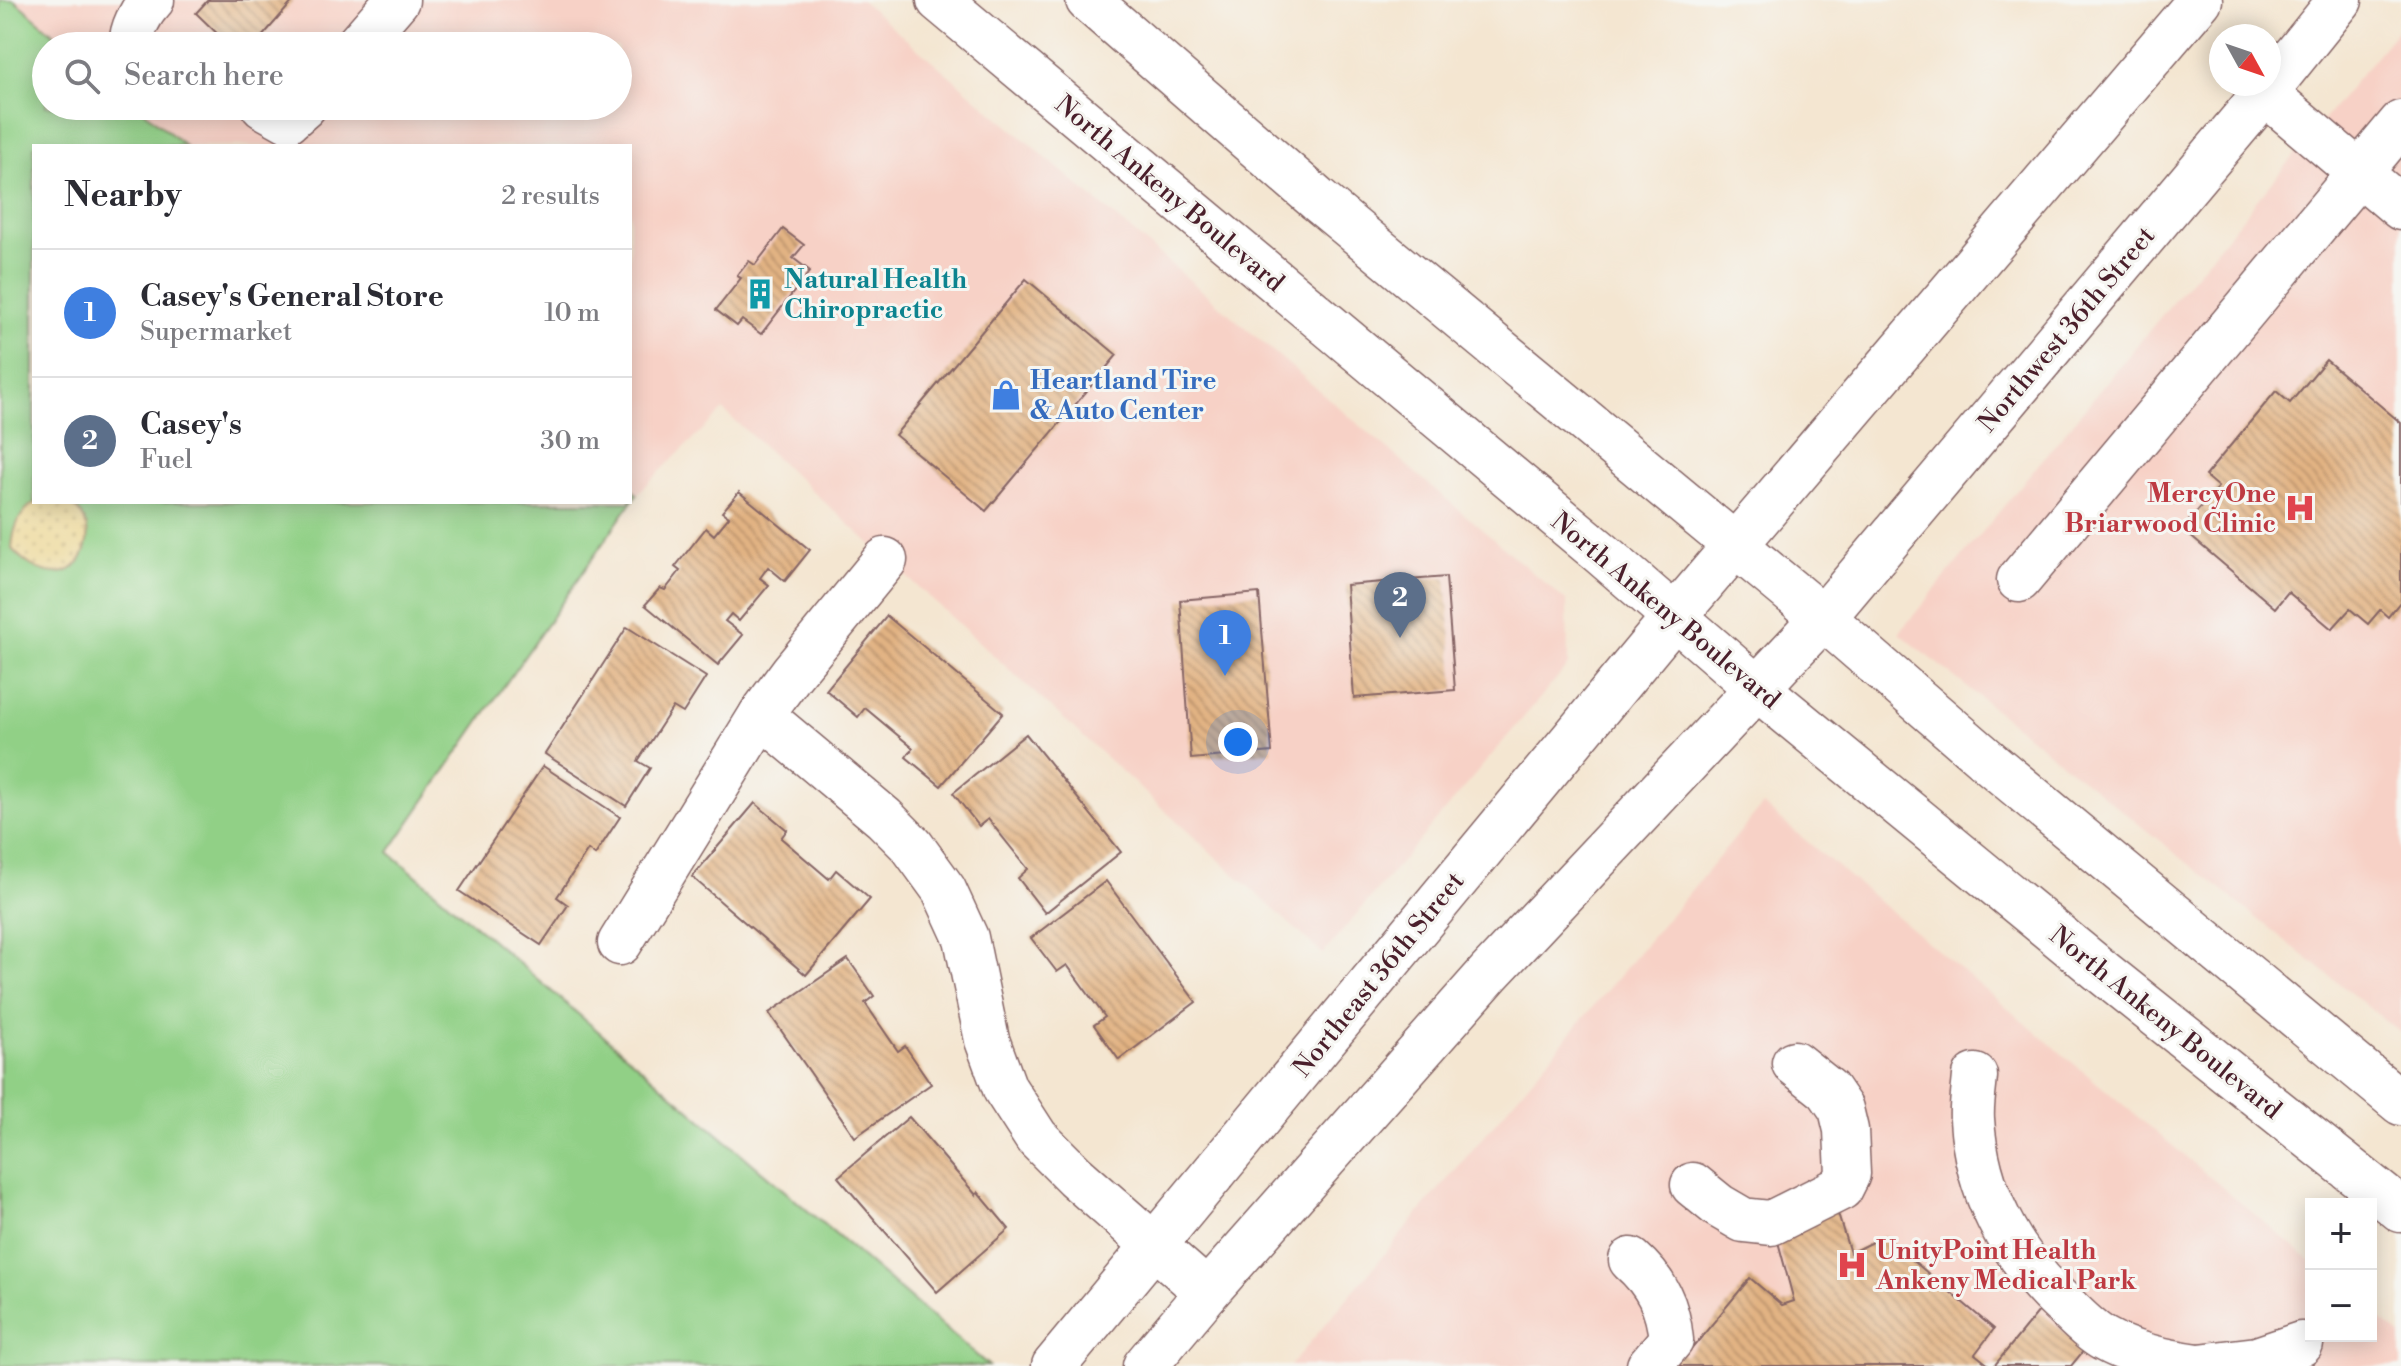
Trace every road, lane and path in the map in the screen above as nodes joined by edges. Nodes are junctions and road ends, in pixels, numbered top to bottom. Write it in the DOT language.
graph roads {
  1 [pos="152,0"];
  2 [pos="397,0"];
  3 [pos="939,0"];
  4 [pos="1088,0"];
  5 [pos="2200,0"];
  6 [pos="2340,0"];
  7 [pos="134,32"];
  8 [pos="369,32"];
  9 [pos="2281,73"];
  10 [pos="2262,96"];
  11 [pos="2269,96"];
  12 [pos="2401,123"];
  13 [pos="2360,173"];
  14 [pos="2401,208"];
  15 [pos="1734,547"];
  16 [pos="885,560"];
  17 [pos="2019,580"];
  18 [pos="1674,617"];
  19 [pos="1823,618"];
  20 [pos="1757,688"];
  21 [pos="761,715"];
  22 [pos="620,943"];
  23 [pos="1794,1063"];
  24 [pos="1975,1076"];
  25 [pos="2401,1103"];
  26 [pos="1693,1185"];
  27 [pos="2401,1210"];
  28 [pos="1154,1247"];
  29 [pos="1631,1260"];
  30 [pos="1207,1292"];
  31 [pos="2301,1344"];
  32 [pos="1054,1366"];
  33 [pos="1145,1366"];
  34 [pos="1649,1366"];
  35 [pos="2199,1366"];
  1 -- 7 [label="main road"];
  2 -- 8 [label="main road"];
  3 -- 18 [label="main road, North Ankeny Boulevard"];
  4 -- 15 [label="main road"];
  5 -- 15 [label="main road"];
  6 -- 9 [label="main road, Northwest 36th Street"];
  10 -- 19 [label="main road, Northwest 36th Street"];
  11 -- 13 [label="main road"];
  12 -- 13 [label="main road"];
  13 -- 14 [label="main road"];
  13 -- 17 [label="main road"];
  15 -- 18 [label="main road, Northeast 36th Street"];
  15 -- 19 [label="main road"];
  16 -- 21 [label="main road"];
  18 -- 20 [label="main road, North Ankeny Boulevard"];
  18 -- 28 [label="main road, Northeast 36th Street"];
  19 -- 20 [label="main road, Northwest 36th Street"];
  19 -- 25 [label="main road"];
  20 -- 27 [label="main road, North Ankeny Boulevard"];
  20 -- 30 [label="main road"];
  21 -- 22 [label="main road"];
  21 -- 28 [label="main road"];
  23 -- 26 [label="main road"];
  24 -- 35 [label="main road"];
  28 -- 30 [label="main road"];
  28 -- 32 [label="main road, Northeast 36th Street"];
  29 -- 34 [label="main road"];
  30 -- 33 [label="main road"];
  31 -- 35 [label="main road"];
}
